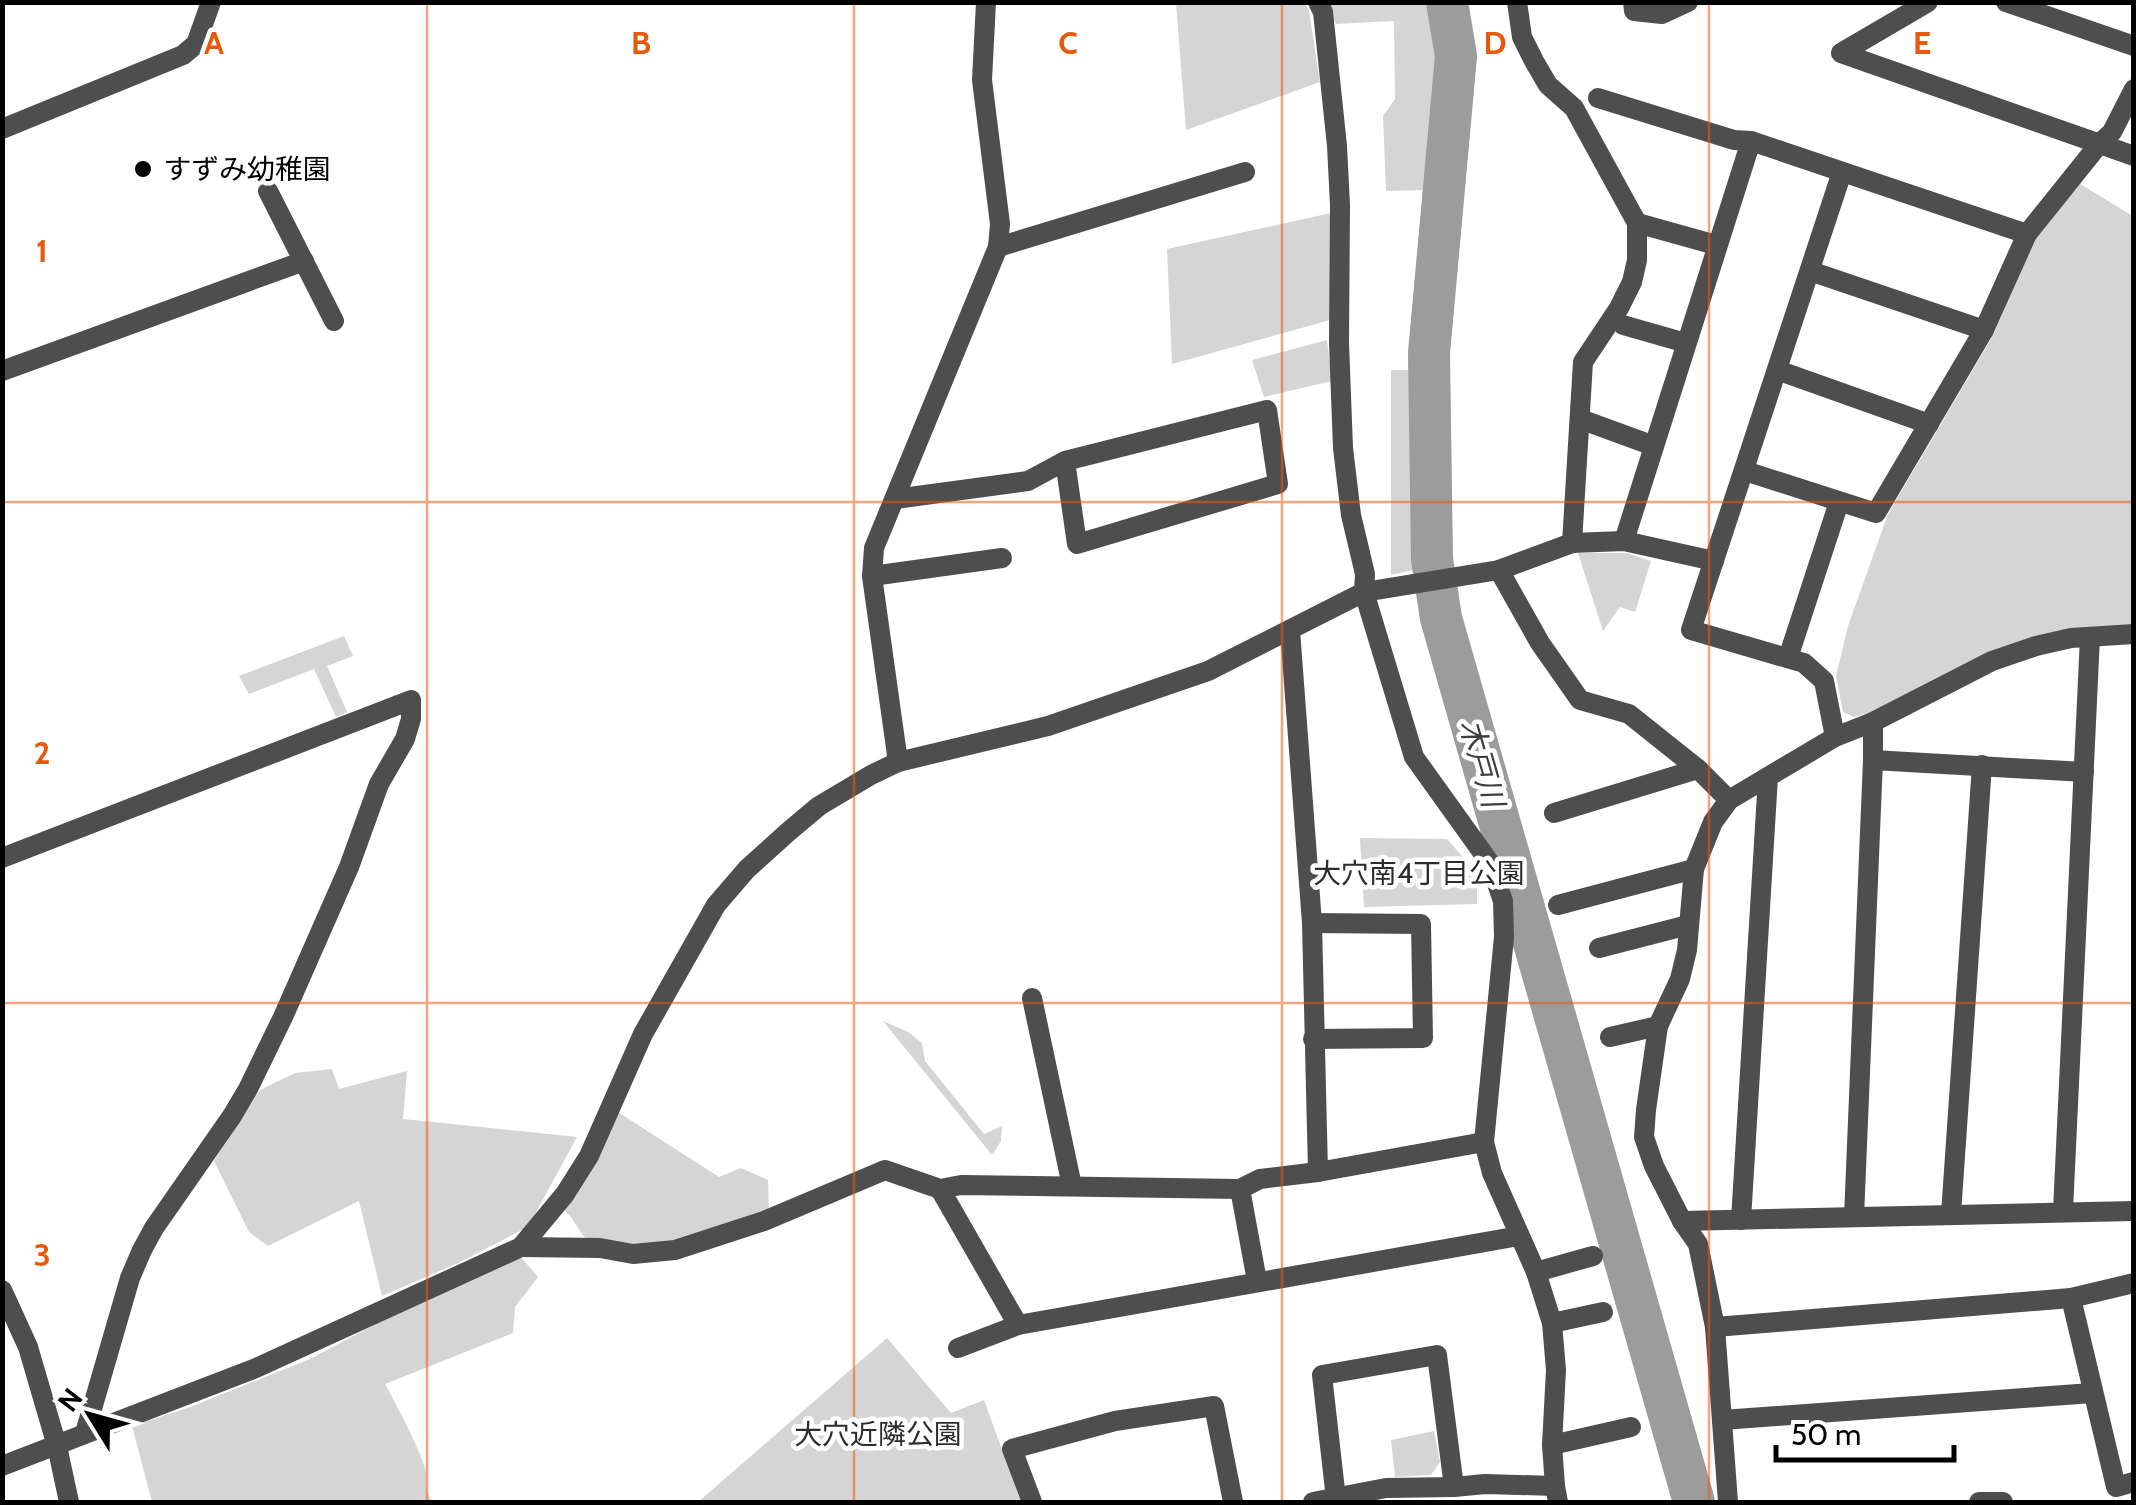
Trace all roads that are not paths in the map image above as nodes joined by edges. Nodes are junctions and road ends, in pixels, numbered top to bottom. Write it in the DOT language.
graph roads {
  1 [pos="211,2"];
  2 [pos="986,2"];
  3 [pos="1318,2"];
  4 [pos="1517,2"];
  5 [pos="1633,2"];
  6 [pos="1688,2"];
  7 [pos="1928,2"];
  8 [pos="2006,2"];
  9 [pos="2134,46"];
  10 [pos="2134,89"];
  11 [pos="1598,98"];
  12 [pos="2,129"];
  13 [pos="1751,141"];
  14 [pos="2100,143"];
  15 [pos="2134,156"];
  16 [pos="1245,172"];
  17 [pos="1842,172"];
  18 [pos="268,190"];
  19 [pos="1637,223"];
  20 [pos="2027,234"];
  21 [pos="1716,246"];
  22 [pos="998,247"];
  23 [pos="304,262"];
  24 [pos="1810,271"];
  25 [pos="334,322"];
  26 [pos="1623,324"];
  27 [pos="1984,330"];
  28 [pos="1686,343"];
  29 [pos="1778,370"];
  30 [pos="2,371"];
  31 [pos="1580,419"];
  32 [pos="1928,424"];
  33 [pos="1654,446"];
  34 [pos="1065,461"];
  35 [pos="1745,471"];
  36 [pos="895,499"];
  37 [pos="1839,502"];
  38 [pos="1624,541"];
  39 [pos="1572,542"];
  40 [pos="1002,558"];
  41 [pos="1714,561"];
  42 [pos="1499,570"];
  43 [pos="872,576"];
  44 [pos="1364,592"];
  45 [pos="1290,630"];
  46 [pos="2134,634"];
  47 [pos="2090,637"];
  48 [pos="1788,658"];
  49 [pos="1873,722"];
  50 [pos="1834,736"];
  51 [pos="1873,760"];
  52 [pos="898,762"];
  53 [pos="1982,765"];
  54 [pos="1698,769"];
  55 [pos="2084,772"];
  56 [pos="1768,776"];
  57 [pos="1730,800"];
  58 [pos="1554,813"];
  59 [pos="2,858"];
  60 [pos="1694,869"];
  61 [pos="1558,905"];
  62 [pos="1312,923"];
  63 [pos="1688,925"];
  64 [pos="1599,948"];
  65 [pos="1032,998"];
  66 [pos="1658,1026"];
  67 [pos="1610,1037"];
  68 [pos="1314,1039"];
  69 [pos="1484,1142"];
  70 [pos="1318,1172"];
  71 [pos="1072,1186"];
  72 [pos="940,1189"];
  73 [pos="1240,1189"];
  74 [pos="2134,1211"];
  75 [pos="2063,1212"];
  76 [pos="1951,1214"];
  77 [pos="1854,1217"];
  78 [pos="1741,1220"];
  79 [pos="1682,1222"];
  80 [pos="1519,1236"];
  81 [pos="522,1247"];
  82 [pos="1593,1256"];
  83 [pos="1536,1272"];
  84 [pos="1257,1281"];
  85 [pos="2134,1283"];
  86 [pos="2,1290"];
  87 [pos="2070,1298"];
  88 [pos="1603,1312"];
  89 [pos="1552,1323"];
  90 [pos="1018,1325"];
  91 [pos="1715,1327"];
  92 [pos="958,1348"];
  93 [pos="2092,1393"];
  94 [pos="1722,1420"];
  95 [pos="1631,1427"];
  96 [pos="86,1433"];
  97 [pos="1552,1445"];
  98 [pos="57,1446"];
  99 [pos="2,1466"];
  100 [pos="2134,1482"];
  101 [pos="1454,1487"];
  102 [pos="1556,1494"];
  103 [pos="1336,1499"];
  104 [pos="68,1502"];
  105 [pos="1032,1502"];
  106 [pos="1233,1502"];
  107 [pos="1313,1502"];
  108 [pos="1728,1502"];
  109 [pos="1979,1502"];
  110 [pos="1988,1502"];
  111 [pos="2003,1502"];
  1 -- 12 [label="street"];
  2 -- 22 [label="street"];
  3 -- 44 [label="street"];
  4 -- 19 [label="street"];
  5 -- 6 [label="street"];
  7 -- 14 [label="street"];
  8 -- 9 [label="street"];
  10 -- 14 [label="street"];
  11 -- 13 [label="street"];
  13 -- 17 [label="street"];
  13 -- 21 [label="street"];
  14 -- 15 [label="street"];
  14 -- 20 [label="street"];
  16 -- 22 [label="street"];
  17 -- 20 [label="street"];
  17 -- 24 [label="street"];
  18 -- 23 [label="street"];
  19 -- 21 [label="street"];
  19 -- 31 [label="street"];
  20 -- 27 [label="street"];
  21 -- 28 [label="street"];
  22 -- 36 [label="street"];
  23 -- 25 [label="street"];
  23 -- 30 [label="street"];
  24 -- 27 [label="street"];
  24 -- 29 [label="street"];
  26 -- 28 [label="street"];
  27 -- 32 [label="street"];
  28 -- 33 [label="street"];
  29 -- 32 [label="street"];
  29 -- 35 [label="street"];
  31 -- 33 [label="street"];
  31 -- 39 [label="street"];
  32 -- 37 [label="street"];
  33 -- 38 [label="street"];
  34 -- 34 [label="street"];
  34 -- 36 [label="street"];
  35 -- 37 [label="street"];
  35 -- 41 [label="street"];
  36 -- 43 [label="street"];
  37 -- 48 [label="street"];
  38 -- 39 [label="street"];
  38 -- 41 [label="street"];
  39 -- 42 [label="street"];
  40 -- 43 [label="street"];
  41 -- 48 [label="street"];
  42 -- 44 [label="street"];
  42 -- 54 [label="street"];
  43 -- 52 [label="street"];
  44 -- 45 [label="street"];
  44 -- 69 [label="street"];
  45 -- 52 [label="street"];
  45 -- 62 [label="street"];
  46 -- 47 [label="street"];
  47 -- 49 [label="street"];
  47 -- 55 [label="street"];
  48 -- 50 [label="street"];
  49 -- 50 [label="street"];
  49 -- 51 [label="street"];
  50 -- 56 [label="street"];
  51 -- 53 [label="street"];
  51 -- 77 [label="street"];
  52 -- 81 [label="street"];
  53 -- 55 [label="street"];
  53 -- 76 [label="street"];
  54 -- 57 [label="street"];
  54 -- 58 [label="street"];
  55 -- 75 [label="street"];
  56 -- 57 [label="street"];
  56 -- 78 [label="street"];
  57 -- 60 [label="street"];
  59 -- 96 [label="street"];
  60 -- 61 [label="street"];
  60 -- 63 [label="street"];
  62 -- 68 [label="street"];
  62 -- 68 [label="street"];
  63 -- 64 [label="street"];
  63 -- 66 [label="street"];
  65 -- 71 [label="street"];
  66 -- 67 [label="street"];
  66 -- 79 [label="street"];
  68 -- 70 [label="street"];
  69 -- 70 [label="street"];
  69 -- 80 [label="street"];
  70 -- 73 [label="street"];
  71 -- 72 [label="street"];
  71 -- 73 [label="street"];
  72 -- 81 [label="street"];
  72 -- 90 [label="street"];
  73 -- 84 [label="street"];
  74 -- 75 [label="street"];
  75 -- 76 [label="street"];
  76 -- 77 [label="street"];
  77 -- 78 [label="street"];
  78 -- 79 [label="street"];
  79 -- 91 [label="street"];
  80 -- 83 [label="street"];
  80 -- 84 [label="street"];
  81 -- 96 [label="street"];
  82 -- 83 [label="street"];
  83 -- 89 [label="street"];
  84 -- 90 [label="street"];
  85 -- 87 [label="street"];
  86 -- 98 [label="street"];
  87 -- 91 [label="street"];
  87 -- 93 [label="street"];
  88 -- 89 [label="street"];
  89 -- 97 [label="street"];
  90 -- 92 [label="street"];
  91 -- 94 [label="street"];
  93 -- 94 [label="street"];
  93 -- 100 [label="street"];
  94 -- 108 [label="street"];
  95 -- 97 [label="street"];
  96 -- 98 [label="street"];
  97 -- 102 [label="street"];
  98 -- 99 [label="street"];
  98 -- 104 [label="street"];
  101 -- 102 [label="street"];
  101 -- 103 [label="street"];
  101 -- 103 [label="street"];
  103 -- 107 [label="street"];
  105 -- 106 [label="street"];
  109 -- 110 [label="street"];
  110 -- 111 [label="street"];
}
